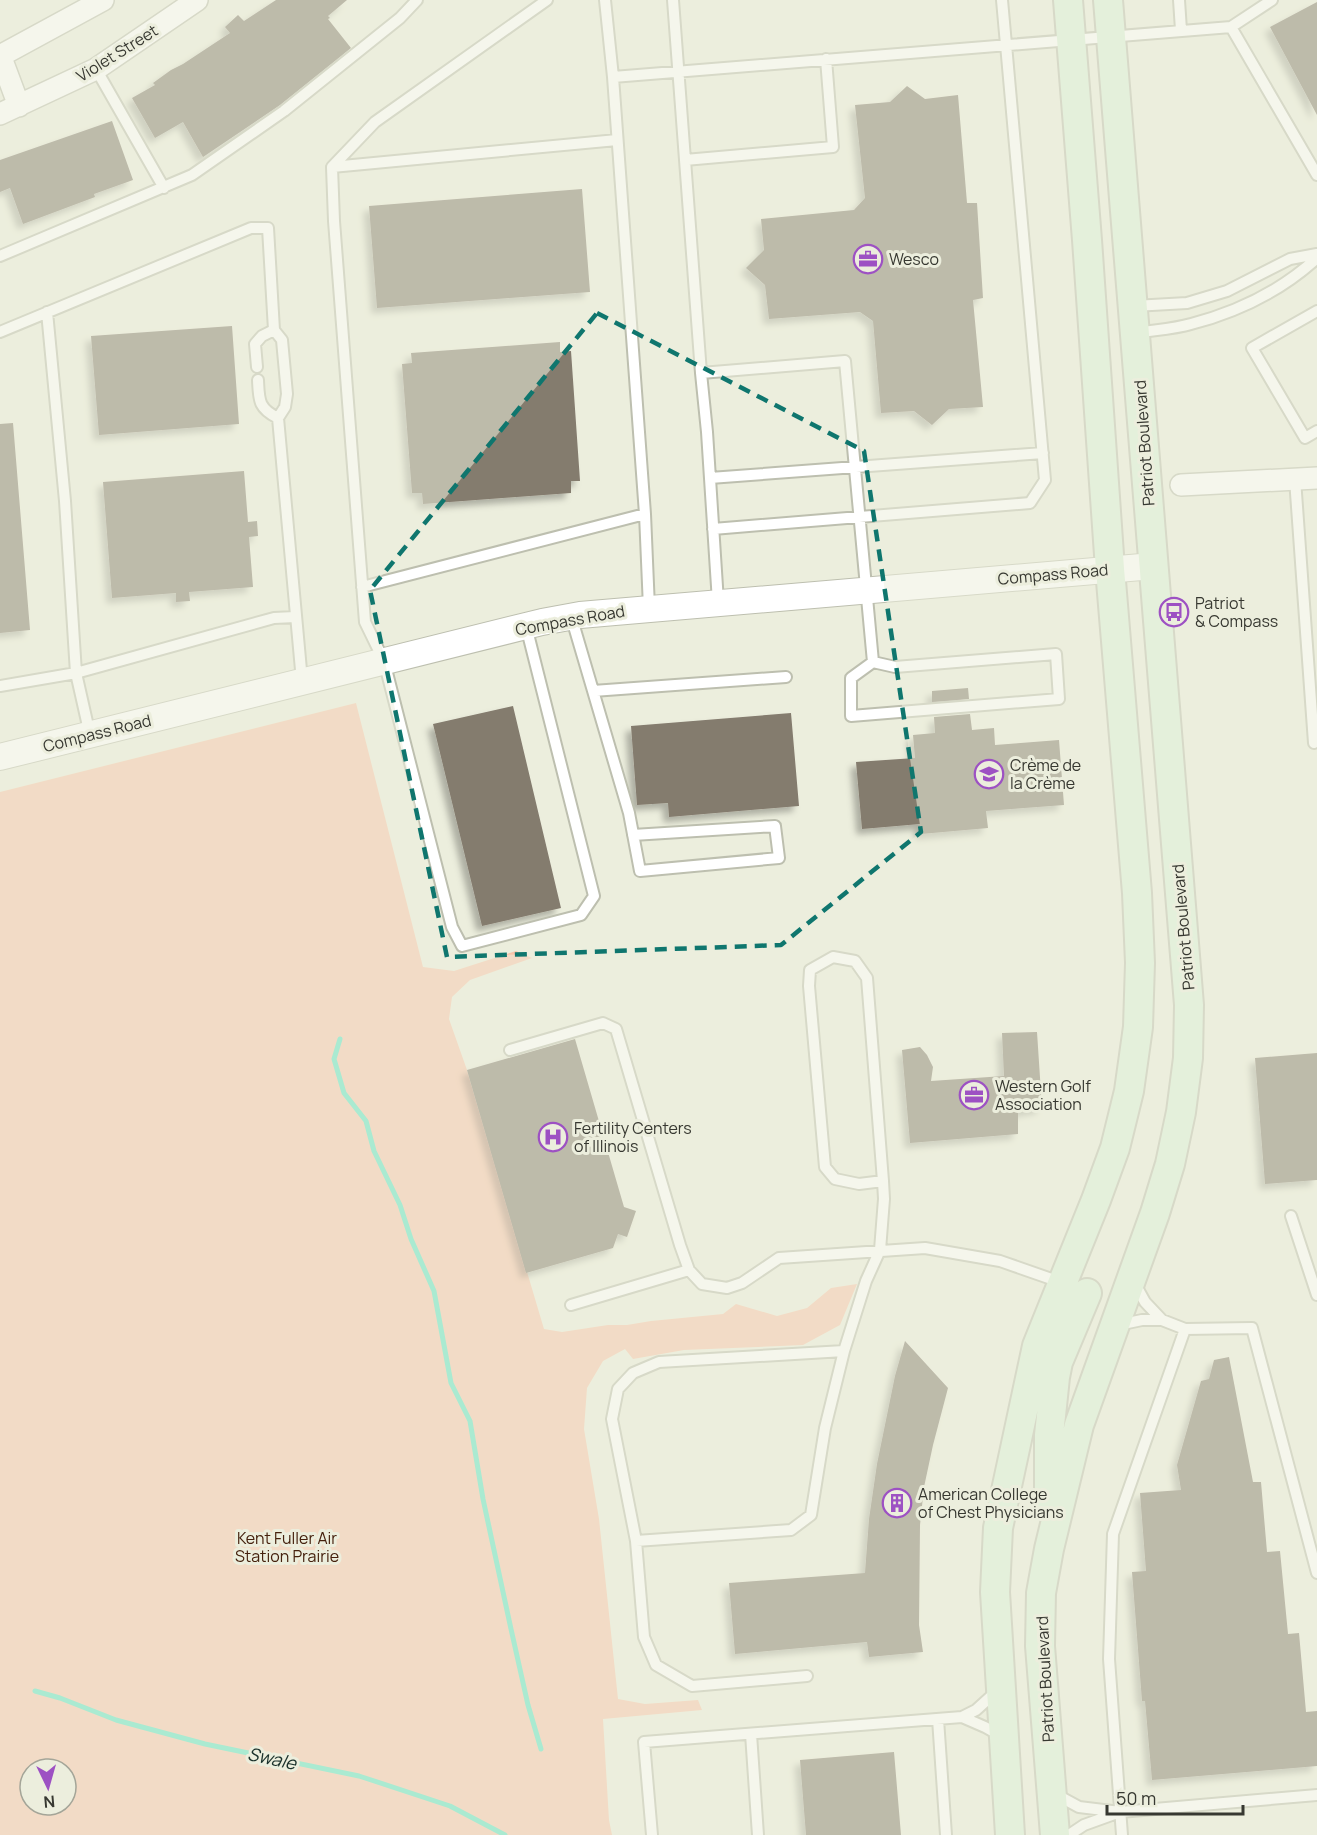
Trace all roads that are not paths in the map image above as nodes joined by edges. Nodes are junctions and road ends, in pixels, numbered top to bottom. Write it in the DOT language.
graph roads {
  1 [pos="103,0"];
  2 [pos="197,0"];
  3 [pos="417,0"];
  4 [pos="547,0"];
  5 [pos="605,0"];
  6 [pos="673,0"];
  7 [pos="1002,0"];
  8 [pos="1068,0"];
  9 [pos="1108,0"];
  10 [pos="1179,0"];
  11 [pos="1272,0"];
  12 [pos="1231,27"];
  13 [pos="1180,30"];
  14 [pos="1111,36"];
  15 [pos="1071,40"];
  16 [pos="1006,44"];
  17 [pos="0,56"];
  18 [pos="826,59"];
  19 [pos="96,69"];
  20 [pos="678,70"];
  21 [pos="612,77"];
  22 [pos="10,110"];
  23 [pos="617,140"];
  24 [pos="685,160"];
  25 [pos="332,167"];
  26 [pos="1317,175"];
  27 [pos="164,188"];
  28 [pos="0,256"];
  29 [pos="1317,256"];
  30 [pos="1317,311"];
  31 [pos="47,312"];
  32 [pos="1135,320"];
  33 [pos="274,330"];
  34 [pos="0,332"];
  35 [pos="257,367"];
  36 [pos="701,373"];
  37 [pos="258,380"];
  38 [pos="278,418"];
  39 [pos="1317,431"];
  40 [pos="1042,453"];
  41 [pos="856,467"];
  42 [pos="710,478"];
  43 [pos="1317,478"];
  44 [pos="1295,479"];
  45 [pos="1181,484"];
  46 [pos="645,514"];
  47 [pos="860,518"];
  48 [pos="713,530"];
  49 [pos="1153,566"];
  50 [pos="1110,569"];
  51 [pos="362,587"];
  52 [pos="865,590"];
  53 [pos="718,602"];
  54 [pos="649,608"];
  55 [pos="571,616"];
  56 [pos="295,617"];
  57 [pos="526,626"];
  58 [pos="384,661"];
  59 [pos="873,662"];
  60 [pos="76,673"];
  61 [pos="786,677"];
  62 [pos="302,682"];
  63 [pos="0,686"];
  64 [pos="593,691"];
  65 [pos="90,735"];
  66 [pos="1314,743"];
  67 [pos="0,757"];
  68 [pos="633,835"];
  69 [pos="510,1050"];
  70 [pos="883,1181"];
  71 [pos="1291,1216"];
  72 [pos="880,1250"];
  73 [pos="689,1270"];
  74 [pos="1132,1278"];
  75 [pos="1075,1288"];
  76 [pos="1317,1295"];
  77 [pos="571,1305"];
  78 [pos="1162,1320"];
  79 [pos="1115,1325"];
  80 [pos="1185,1329"];
  81 [pos="844,1351"];
  82 [pos="636,1541"];
  83 [pos="1049,1549"];
  84 [pos="1317,1573"];
  85 [pos="807,1676"];
  86 [pos="1001,1687"];
  87 [pos="962,1717"];
  88 [pos="938,1719"];
  89 [pos="751,1734"];
  90 [pos="1004,1738"];
  91 [pos="1051,1792"];
  92 [pos="1317,1795"];
  93 [pos="1120,1812"];
  94 [pos="652,1835"];
  95 [pos="758,1835"];
  96 [pos="946,1835"];
  97 [pos="1010,1835"];
  98 [pos="1056,1835"];
  99 [pos="1069,1835"];
  100 [pos="1122,1835"];
  1 -- 17 [label="street"];
  2 -- 19 [label="street, Violet Street"];
  3 -- 27 [label="lane"];
  4 -- 25 [label="lane"];
  5 -- 21 [label="lane"];
  6 -- 20 [label="lane"];
  7 -- 16 [label="lane"];
  8 -- 15 [label="main road"];
  9 -- 14 [label="main road, Patriot Boulevard"];
  10 -- 13 [label="lane"];
  11 -- 12 [label="lane"];
  12 -- 13 [label="lane"];
  12 -- 26 [label="lane"];
  13 -- 14 [label="lane"];
  14 -- 15 [label="lane"];
  14 -- 32 [label="main road, Patriot Boulevard"];
  15 -- 16 [label="lane"];
  15 -- 50 [label="main road"];
  16 -- 18 [label="lane"];
  16 -- 40 [label="lane"];
  17 -- 22 [label="street"];
  18 -- 20 [label="lane"];
  18 -- 24 [label="lane"];
  19 -- 22 [label="street, Violet Street"];
  19 -- 27 [label="lane"];
  20 -- 21 [label="lane"];
  20 -- 24 [label="lane"];
  21 -- 23 [label="lane"];
  23 -- 25 [label="lane"];
  23 -- 46 [label="lane"];
  24 -- 36 [label="lane"];
  25 -- 51 [label="lane"];
  27 -- 28 [label="lane"];
  29 -- 32 [label="lane"];
  29 -- 32 [label="lane"];
  30 -- 39 [label="lane"];
  31 -- 33 [label="lane"];
  31 -- 34 [label="lane"];
  31 -- 60 [label="lane"];
  32 -- 49 [label="main road, Patriot Boulevard"];
  33 -- 35 [label="lane"];
  33 -- 38 [label="lane"];
  36 -- 41 [label="lane"];
  36 -- 42 [label="lane"];
  37 -- 38 [label="lane"];
  38 -- 56 [label="lane"];
  40 -- 41 [label="lane"];
  40 -- 47 [label="lane"];
  41 -- 42 [label="lane"];
  41 -- 47 [label="lane"];
  42 -- 48 [label="lane"];
  43 -- 44 [label="street"];
  44 -- 45 [label="street"];
  44 -- 66 [label="lane"];
  46 -- 51 [label="lane"];
  46 -- 54 [label="lane"];
  47 -- 48 [label="lane"];
  47 -- 52 [label="lane"];
  48 -- 53 [label="lane"];
  49 -- 50 [label="street, Compass Road"];
  49 -- 74 [label="main road, Patriot Boulevard"];
  50 -- 52 [label="street, Compass Road"];
  50 -- 75 [label="main road"];
  51 -- 58 [label="lane"];
  52 -- 53 [label="street, Compass Road"];
  52 -- 59 [label="lane"];
  53 -- 54 [label="street, Compass Road"];
  54 -- 55 [label="street, Compass Road"];
  55 -- 57 [label="street, Compass Road"];
  55 -- 64 [label="lane"];
  56 -- 60 [label="lane"];
  56 -- 62 [label="lane"];
  57 -- 58 [label="street, Compass Road"];
  57 -- 58 [label="lane"];
  58 -- 62 [label="street, Compass Road"];
  59 -- 59 [label="lane"];
  60 -- 63 [label="lane"];
  60 -- 65 [label="lane"];
  61 -- 64 [label="lane"];
  62 -- 65 [label="street, Compass Road"];
  64 -- 68 [label="lane"];
  65 -- 67 [label="street, Compass Road"];
  68 -- 68 [label="lane"];
  69 -- 73 [label="lane"];
  70 -- 70 [label="lane"];
  70 -- 72 [label="lane"];
  71 -- 76 [label="lane"];
  72 -- 73 [label="lane"];
  72 -- 75 [label="lane"];
  72 -- 81 [label="lane"];
  73 -- 77 [label="lane"];
  74 -- 75 [label="main road"];
  74 -- 78 [label="lane"];
  74 -- 79 [label="main road, Patriot Boulevard"];
  75 -- 83 [label="main road"];
  75 -- 86 [label="main road"];
  78 -- 79 [label="lane"];
  78 -- 80 [label="lane"];
  79 -- 83 [label="main road, Patriot Boulevard"];
  80 -- 84 [label="lane"];
  80 -- 93 [label="lane"];
  81 -- 82 [label="lane"];
  81 -- 82 [label="lane"];
  82 -- 85 [label="lane"];
  83 -- 91 [label="main road, Patriot Boulevard"];
  86 -- 87 [label="lane"];
  86 -- 90 [label="main road"];
  87 -- 88 [label="lane"];
  87 -- 90 [label="lane"];
  88 -- 89 [label="lane"];
  88 -- 96 [label="lane"];
  89 -- 94 [label="lane"];
  89 -- 95 [label="lane"];
  90 -- 97 [label="main road"];
  91 -- 93 [label="lane"];
  91 -- 98 [label="main road, Patriot Boulevard"];
  92 -- 93 [label="lane"];
  93 -- 99 [label="lane"];
  93 -- 100 [label="lane"];
}
